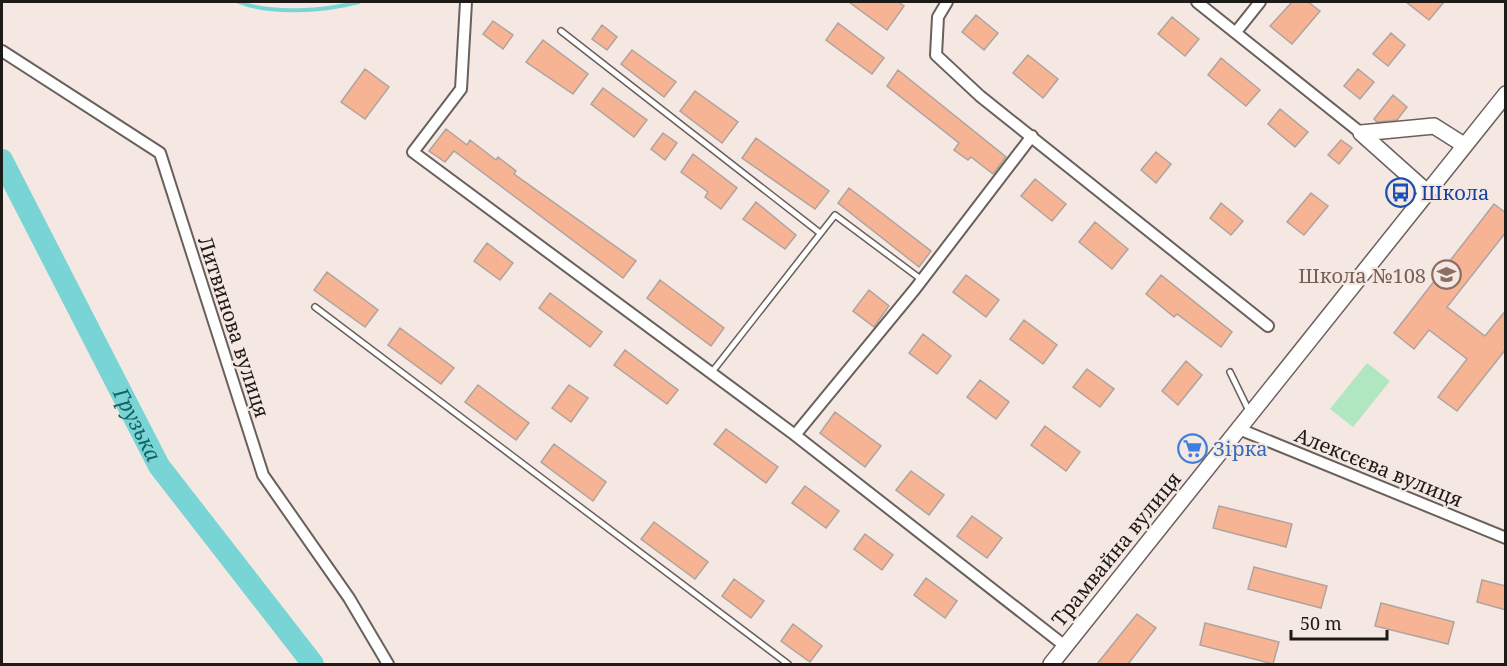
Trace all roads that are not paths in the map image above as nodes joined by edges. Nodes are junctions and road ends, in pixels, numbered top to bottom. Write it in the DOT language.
graph roads {
  1 [pos="466,2"];
  2 [pos="947,2"];
  3 [pos="1197,2"];
  4 [pos="1260,2"];
  5 [pos="561,31"];
  6 [pos="1236,32"];
  7 [pos="2,51"];
  8 [pos="1506,94"];
  9 [pos="1361,133"];
  10 [pos="1032,136"];
  11 [pos="1464,146"];
  12 [pos="1427,192"];
  13 [pos="820,233"];
  14 [pos="922,280"];
  15 [pos="315,307"];
  16 [pos="1268,326"];
  17 [pos="711,372"];
  18 [pos="1230,372"];
  19 [pos="1251,415"];
  20 [pos="1239,429"];
  21 [pos="795,435"];
  22 [pos="1506,538"];
  23 [pos="1065,646"];
  24 [pos="388,664"];
  25 [pos="788,664"];
  26 [pos="1050,664"];
  1 -- 17 [label="street"];
  2 -- 10 [label="street"];
  3 -- 6 [label="street"];
  4 -- 6 [label="street"];
  5 -- 13 [label="lane"];
  6 -- 9 [label="street"];
  7 -- 24 [label="street, Литвинова вулиця"];
  8 -- 11 [label="street, Трамвайна вулиця"];
  9 -- 11 [label="street"];
  9 -- 12 [label="street"];
  10 -- 14 [label="street"];
  10 -- 16 [label="street"];
  11 -- 12 [label="street, Трамвайна вулиця"];
  12 -- 19 [label="street, Трамвайна вулиця"];
  13 -- 14 [label="lane"];
  13 -- 17 [label="lane"];
  14 -- 21 [label="street"];
  15 -- 25 [label="lane"];
  17 -- 21 [label="street"];
  18 -- 19 [label="lane"];
  19 -- 20 [label="street, Трамвайна вулиця"];
  20 -- 22 [label="street, Алексєєва вулиця"];
  20 -- 23 [label="street, Трамвайна вулиця"];
  21 -- 23 [label="street"];
  23 -- 26 [label="street, Трамвайна вулиця"];
}
